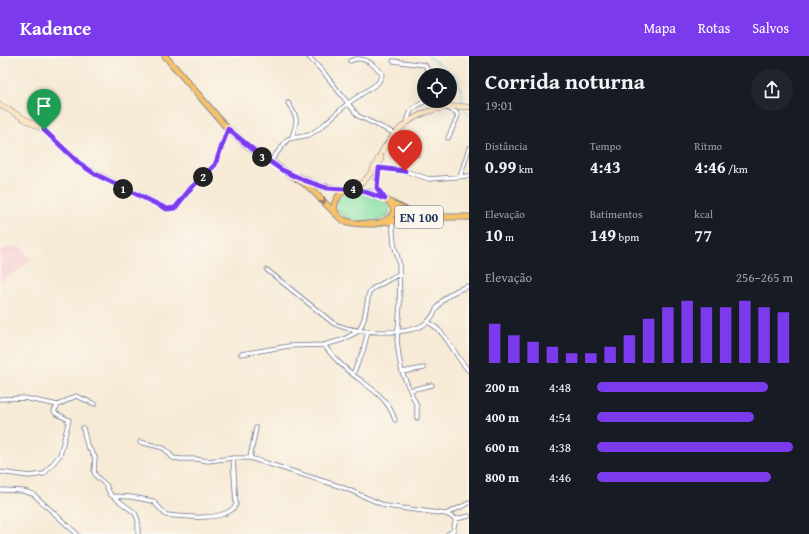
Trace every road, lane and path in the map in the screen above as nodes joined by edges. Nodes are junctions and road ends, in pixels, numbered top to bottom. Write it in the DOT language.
graph roads {
  1 [pos="165,56"];
  2 [pos="308,56"];
  3 [pos="350,60"];
  4 [pos="394,61"];
  5 [pos="427,68"];
  6 [pos="288,103"];
  7 [pos="347,104"];
  8 [pos="0,105"];
  9 [pos="417,106"];
  10 [pos="438,108"];
  11 [pos="446,108"];
  12 [pos="457,108"];
  13 [pos="469,108"];
  14 [pos="407,122"];
  15 [pos="228,129"];
  16 [pos="393,135"];
  17 [pos="292,137"];
  18 [pos="448,138"];
  19 [pos="469,148"];
  20 [pos="384,149"];
  21 [pos="418,154"];
  22 [pos="270,162"];
  23 [pos="379,168"];
  24 [pos="282,170"];
  25 [pos="469,176"];
  26 [pos="460,177"];
  27 [pos="348,189"];
  28 [pos="387,200"];
  29 [pos="339,217"];
  30 [pos="455,217"];
  31 [pos="469,217"];
  32 [pos="392,220"];
  33 [pos="385,222"];
  34 [pos="267,270"];
  35 [pos="398,274"];
  36 [pos="469,286"];
  37 [pos="428,322"];
  38 [pos="359,331"];
  39 [pos="368,331"];
  40 [pos="398,331"];
  41 [pos="324,345"];
  42 [pos="241,354"];
  43 [pos="424,368"];
  44 [pos="469,371"];
  45 [pos="402,372"];
  46 [pos="353,374"];
  47 [pos="432,385"];
  48 [pos="410,390"];
  49 [pos="0,399"];
  50 [pos="95,404"];
  51 [pos="58,405"];
  52 [pos="417,418"];
  53 [pos="395,420"];
  54 [pos="83,428"];
  55 [pos="256,428"];
  56 [pos="140,442"];
  57 [pos="233,458"];
  58 [pos="250,458"];
  59 [pos="0,472"];
  60 [pos="0,490"];
  61 [pos="113,496"];
  62 [pos="469,503"];
  63 [pos="446,514"];
  64 [pos="469,516"];
  65 [pos="456,519"];
  66 [pos="77,534"];
  67 [pos="138,534"];
  68 [pos="448,534"];
  1 -- 15 [label="main road, EN 100"];
  2 -- 7 [label="street"];
  3 -- 7 [label="street"];
  4 -- 5 [label="street"];
  6 -- 17 [label="street"];
  7 -- 16 [label="street"];
  7 -- 17 [label="street"];
  8 -- 15 [label="street"];
  9 -- 14 [label="street"];
  10 -- 14 [label="street"];
  11 -- 18 [label="street"];
  12 -- 13 [label="street"];
  14 -- 16 [label="street"];
  15 -- 22 [label="main road, EN 100"];
  16 -- 20 [label="street"];
  16 -- 21 [label="street"];
  17 -- 22 [label="street"];
  19 -- 26 [label="street"];
  20 -- 23 [label="street"];
  20 -- 27 [label="street"];
  22 -- 24 [label="main road, EN 100"];
  23 -- 26 [label="street"];
  23 -- 28 [label="street"];
  24 -- 27 [label="main road, EN 100"];
  24 -- 29 [label="main road, EN 100, one-way"];
  25 -- 26 [label="street"];
  27 -- 28 [label="main road, EN 100"];
  27 -- 29 [label="main road"];
  28 -- 30 [label="main road, EN 100"];
  28 -- 33 [label="main road, EN 100"];
  29 -- 33 [label="main road, EN 100"];
  30 -- 31 [label="main road, EN 100"];
  30 -- 32 [label="main road, EN 100"];
  32 -- 33 [label="main road, EN 100"];
  32 -- 35 [label="street"];
  34 -- 38 [label="street"];
  35 -- 38 [label="street"];
  35 -- 40 [label="street"];
  36 -- 37 [label="street"];
  37 -- 40 [label="street"];
  37 -- 44 [label="street"];
  38 -- 39 [label="street"];
  38 -- 41 [label="street"];
  39 -- 40 [label="street"];
  39 -- 46 [label="street"];
  40 -- 45 [label="street"];
  41 -- 42 [label="street"];
  41 -- 46 [label="street"];
  43 -- 45 [label="street"];
  45 -- 48 [label="street"];
  46 -- 53 [label="street"];
  47 -- 48 [label="street"];
  48 -- 52 [label="street"];
  49 -- 51 [label="street"];
  50 -- 51 [label="street"];
  51 -- 59 [label="street"];
  54 -- 61 [label="street"];
  55 -- 58 [label="street"];
  56 -- 57 [label="street"];
  57 -- 58 [label="street"];
  57 -- 61 [label="street"];
  58 -- 63 [label="street"];
  60 -- 66 [label="street"];
  61 -- 67 [label="street"];
  62 -- 63 [label="street"];
  63 -- 65 [label="street"];
  64 -- 65 [label="street"];
  65 -- 68 [label="street"];
}
